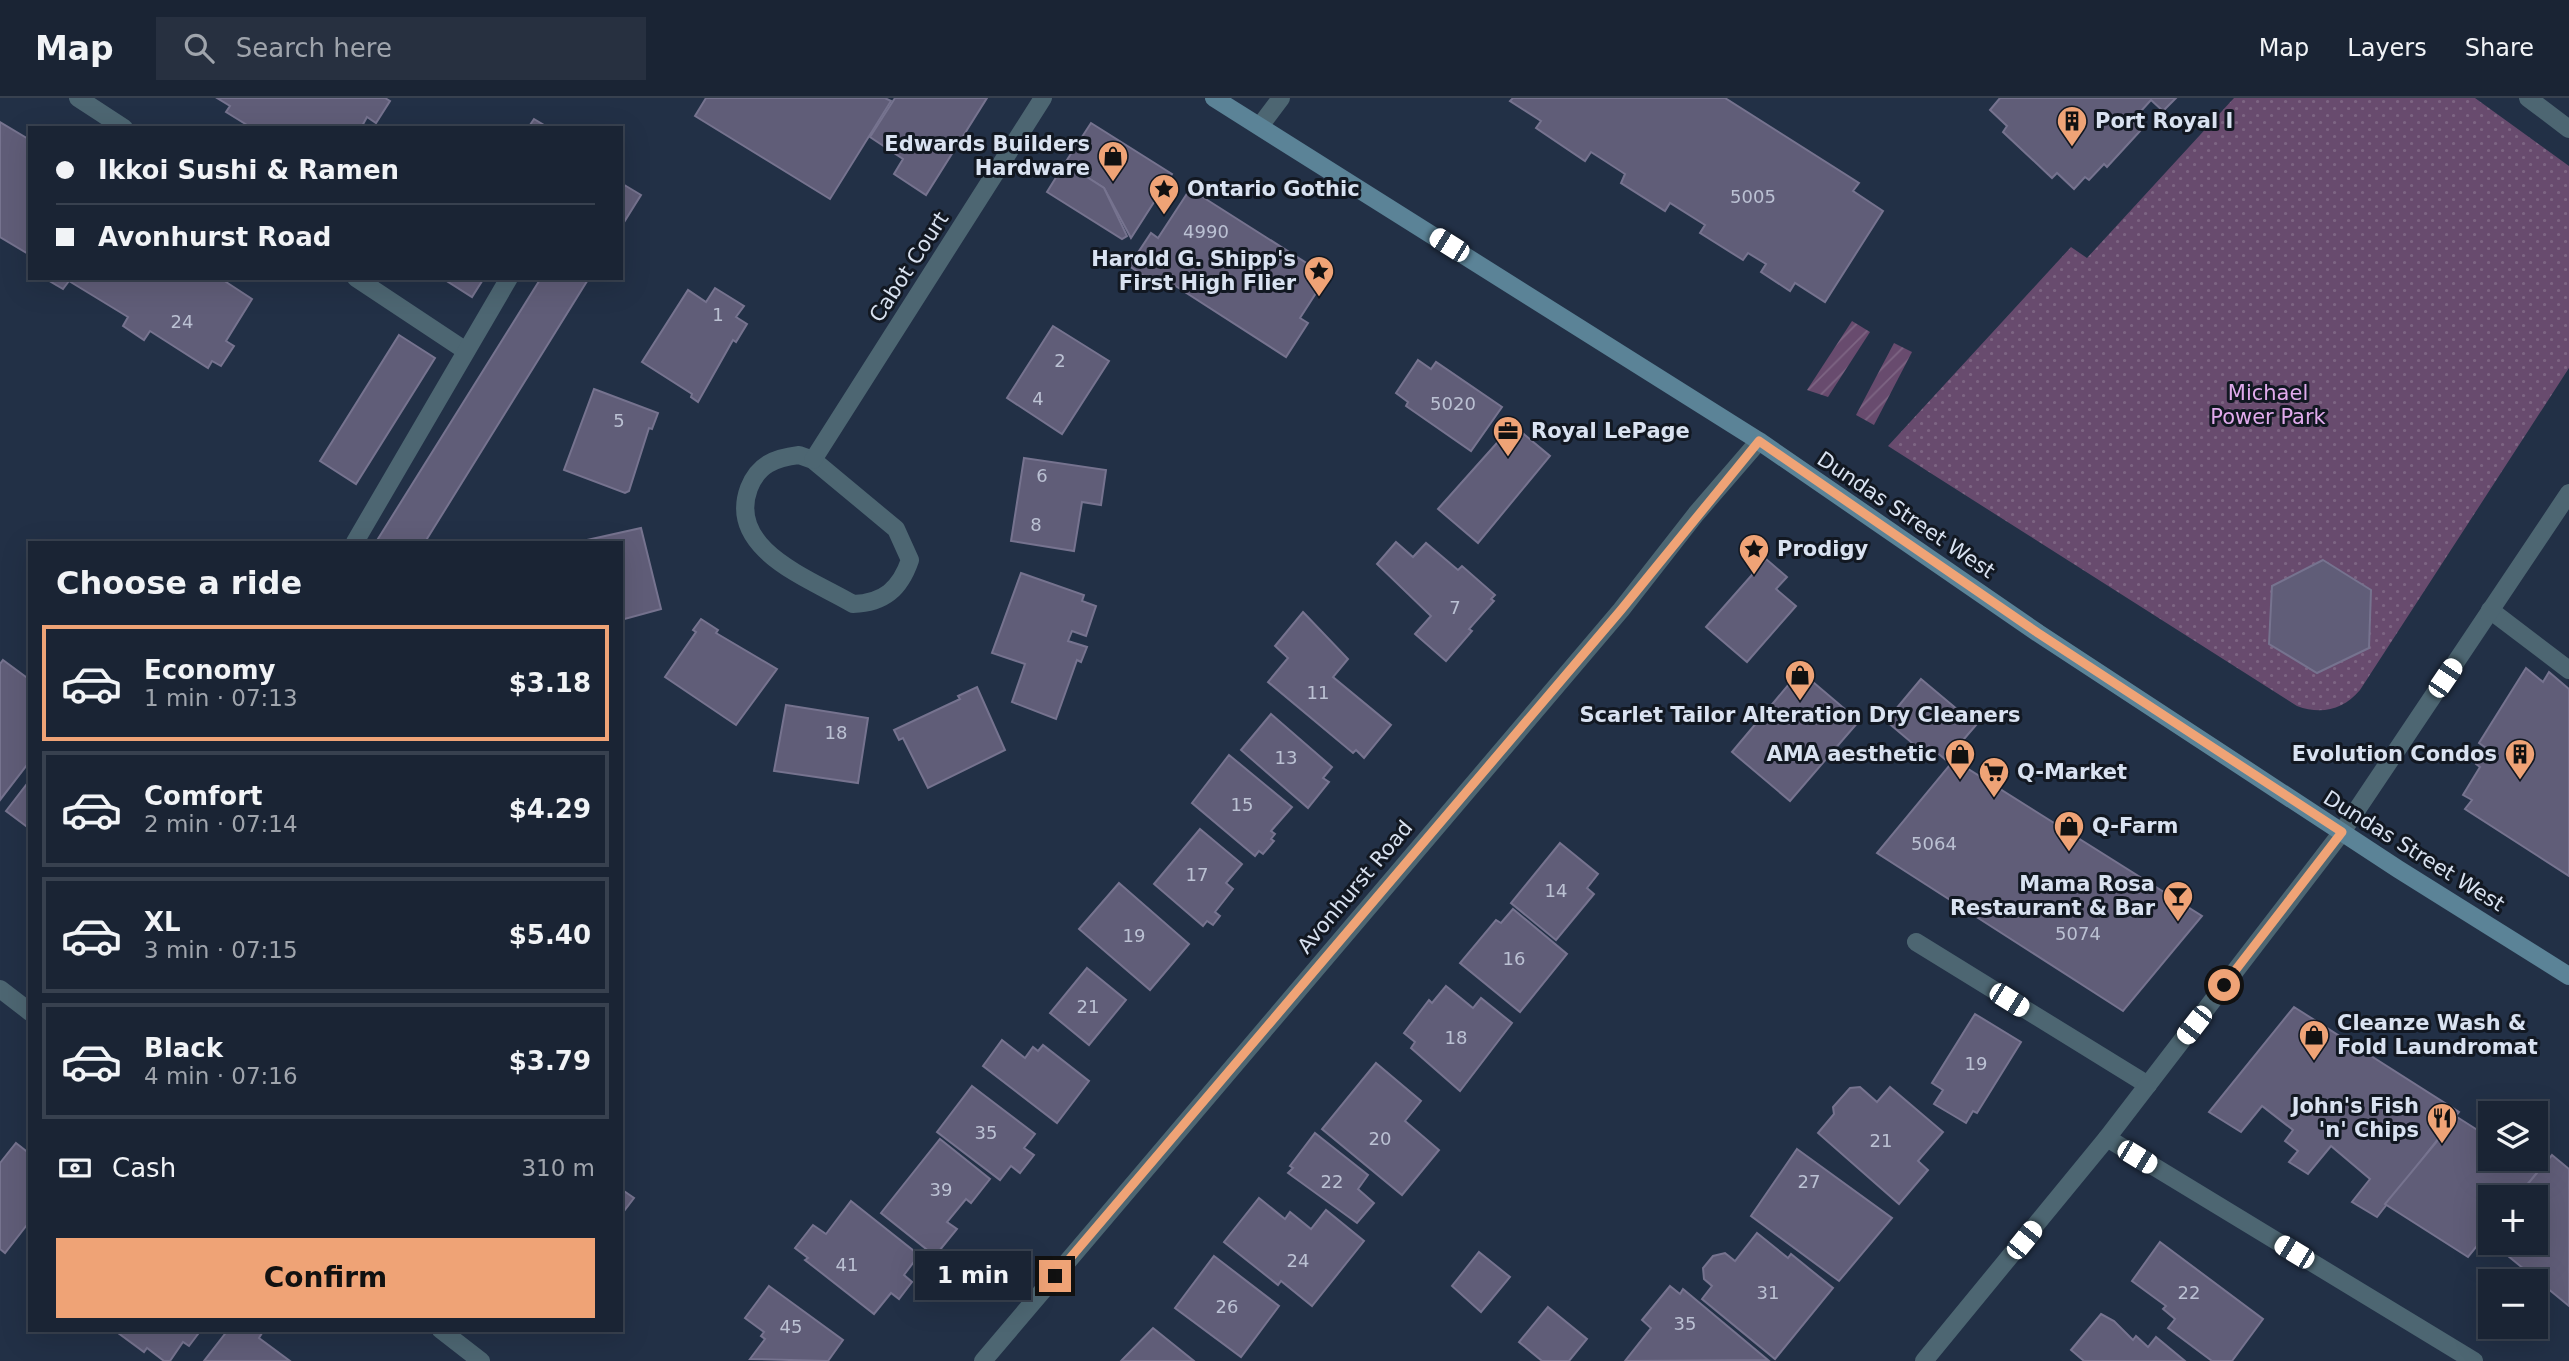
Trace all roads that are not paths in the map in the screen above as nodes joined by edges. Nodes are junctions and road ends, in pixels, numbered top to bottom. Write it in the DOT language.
graph roads {
  1 [pos="78,98"];
  2 [pos="1043,98"];
  3 [pos="1214,98"];
  4 [pos="1281,98"];
  5 [pos="2528,98"];
  6 [pos="121,126"];
  7 [pos="1260,127"];
  8 [pos="2569,129"];
  9 [pos="359,280"];
  10 [pos="508,280"];
  11 [pos="466,351"];
  12 [pos="1759,441"];
  13 [pos="813,460"];
  14 [pos="2569,493"];
  15 [pos="356,541"];
  16 [pos="2490,611"];
  17 [pos="2569,670"];
  18 [pos="2342,832"];
  19 [pos="1916,942"];
  20 [pos="2569,975"];
  21 [pos="0,989"];
  22 [pos="28,1010"];
  23 [pos="2148,1085"];
  24 [pos="2107,1138"];
  25 [pos="444,1332"];
  26 [pos="481,1361"];
  27 [pos="983,1361"];
  28 [pos="1924,1361"];
  29 [pos="2474,1361"];
  1 -- 6 [label="street"];
  2 -- 13 [label="street, Cabot Court"];
  3 -- 7 [label="main road, Dundas Street West"];
  4 -- 7 [label="street"];
  5 -- 8 [label="street"];
  7 -- 12 [label="main road, Dundas Street West"];
  9 -- 11 [label="street"];
  10 -- 11 [label="street"];
  11 -- 15 [label="street"];
  12 -- 18 [label="main road, Dundas Street West"];
  12 -- 27 [label="street, Avonhurst Road"];
  13 -- 13 [label="street"];
  14 -- 16 [label="street"];
  16 -- 17 [label="street"];
  16 -- 18 [label="street"];
  18 -- 20 [label="main road, Dundas Street West"];
  18 -- 23 [label="street"];
  19 -- 23 [label="street"];
  21 -- 22 [label="street"];
  23 -- 24 [label="street"];
  24 -- 28 [label="street"];
  24 -- 29 [label="street"];
  25 -- 26 [label="street"];
}
